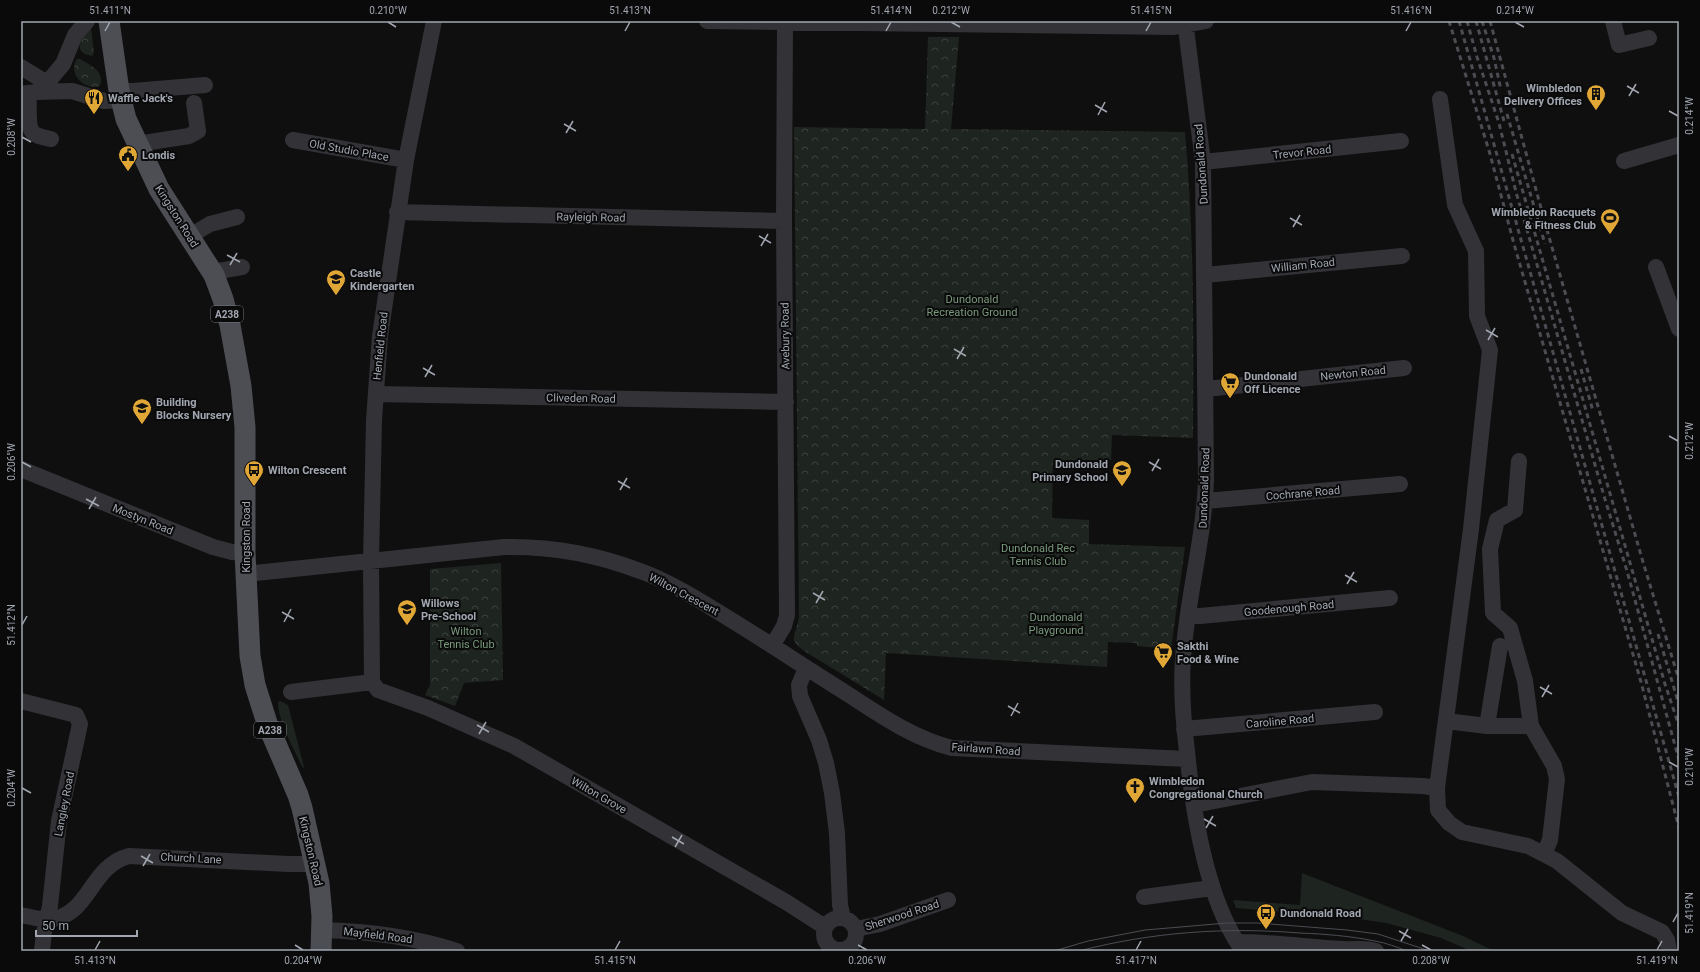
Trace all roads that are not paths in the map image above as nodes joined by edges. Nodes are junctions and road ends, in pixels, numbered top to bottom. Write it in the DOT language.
graph roads {
  1 [pos="87,21"];
  2 [pos="109,21"];
  3 [pos="434,21"];
  4 [pos="707,21"];
  5 [pos="1206,21"];
  6 [pos="1613,21"];
  7 [pos="790,22"];
  8 [pos="944,23"];
  9 [pos="1185,23"];
  10 [pos="1649,38"];
  11 [pos="63,64"];
  12 [pos="21,67"];
  13 [pos="205,84"];
  14 [pos="33,90"];
  15 [pos="72,91"];
  16 [pos="120,96"];
  17 [pos="1440,98"];
  18 [pos="194,103"];
  19 [pos="51,139"];
  20 [pos="293,140"];
  21 [pos="1401,141"];
  22 [pos="137,144"];
  23 [pos="1679,146"];
  24 [pos="406,160"];
  25 [pos="1624,161"];
  26 [pos="1203,162"];
  27 [pos="397,212"];
  28 [pos="237,218"];
  29 [pos="784,221"];
  30 [pos="190,236"];
  31 [pos="1402,256"];
  32 [pos="242,267"];
  33 [pos="1656,267"];
  34 [pos="212,272"];
  35 [pos="1205,275"];
  36 [pos="1679,329"];
  37 [pos="1404,368"];
  38 [pos="1206,389"];
  39 [pos="376,394"];
  40 [pos="786,402"];
  41 [pos="1519,461"];
  42 [pos="21,470"];
  43 [pos="1400,484"];
  44 [pos="1205,501"];
  45 [pos="245,553"];
  46 [pos="371,561"];
  47 [pos="246,574"];
  48 [pos="1390,598"];
  49 [pos="1188,615"];
  50 [pos="772,646"];
  51 [pos="1500,646"];
  52 [pos="806,668"];
  53 [pos="371,679"];
  54 [pos="291,692"];
  55 [pos="21,701"];
  56 [pos="1375,712"];
  57 [pos="1446,721"];
  58 [pos="1487,726"];
  59 [pos="1531,726"];
  60 [pos="1184,730"];
  61 [pos="1188,759"];
  62 [pos="1437,788"];
  63 [pos="1194,805"];
  64 [pos="1544,854"];
  65 [pos="315,864"];
  66 [pos="1212,888"];
  67 [pos="1144,897"];
  68 [pos="948,900"];
  69 [pos="21,915"];
  70 [pos="843,918"];
  71 [pos="46,920"];
  72 [pos="825,927"];
  73 [pos="856,929"];
  74 [pos="322,930"];
  75 [pos="1240,946"];
  76 [pos="827,948"];
  77 [pos="42,951"];
  78 [pos="321,951"];
  79 [pos="457,951"];
  80 [pos="1376,951"];
  81 [pos="1669,951"];
  1 -- 11 [label="street"];
  2 -- 16 [label="main road, Kingston Road / A238"];
  3 -- 24 [label="street, Henfield Road"];
  4 -- 7 [label="street"];
  5 -- 9 [label="street"];
  6 -- 10 [label="street"];
  7 -- 8 [label="street"];
  7 -- 29 [label="street, Avebury Road"];
  8 -- 9 [label="street"];
  9 -- 26 [label="street, Dundonald Road"];
  11 -- 14 [label="street"];
  11 -- 15 [label="street"];
  12 -- 14 [label="street"];
  13 -- 16 [label="street"];
  14 -- 15 [label="street"];
  14 -- 19 [label="street"];
  15 -- 16 [label="street"];
  16 -- 22 [label="main road, Kingston Road / A238"];
  17 -- 57 [label="street"];
  18 -- 22 [label="street"];
  20 -- 24 [label="street, Old Studio Place"];
  21 -- 26 [label="street, Trevor Road"];
  22 -- 30 [label="main road, Kingston Road / A238"];
  23 -- 25 [label="street"];
  24 -- 27 [label="street, Henfield Road"];
  26 -- 35 [label="street, Dundonald Road"];
  27 -- 29 [label="street, Rayleigh Road"];
  27 -- 39 [label="street, Henfield Road"];
  28 -- 30 [label="street"];
  29 -- 40 [label="street, Avebury Road"];
  30 -- 34 [label="main road, Kingston Road / A238"];
  31 -- 35 [label="street, William Road"];
  32 -- 34 [label="street"];
  33 -- 36 [label="street"];
  34 -- 45 [label="main road, Kingston Road / A238"];
  35 -- 38 [label="street, Dundonald Road"];
  37 -- 38 [label="street, Newton Road"];
  38 -- 44 [label="street, Dundonald Road"];
  39 -- 40 [label="street, Cliveden Road"];
  39 -- 46 [label="street, Henfield Road"];
  40 -- 50 [label="street, Avebury Road"];
  41 -- 59 [label="street"];
  42 -- 45 [label="street, Mostyn Road"];
  43 -- 44 [label="street, Cochrane Road"];
  44 -- 49 [label="street, Dundonald Road"];
  45 -- 47 [label="main road, Kingston Road / A238"];
  46 -- 47 [label="street, Wilton Crescent"];
  46 -- 50 [label="street, Wilton Crescent"];
  46 -- 53 [label="street, Henfield Road"];
  47 -- 65 [label="main road, Kingston Road / A238"];
  48 -- 49 [label="street, Goodenough Road"];
  49 -- 60 [label="street, Dundonald Road"];
  50 -- 52 [label="street, Wilton Crescent"];
  51 -- 58 [label="street"];
  52 -- 61 [label="street, Fairlawn Road"];
  52 -- 70 [label="street"];
  53 -- 54 [label="street"];
  53 -- 72 [label="street, Wilton Grove"];
  55 -- 71 [label="street, Langley Road"];
  56 -- 60 [label="street, Caroline Road"];
  57 -- 58 [label="street"];
  57 -- 62 [label="street"];
  58 -- 59 [label="street"];
  59 -- 64 [label="street"];
  60 -- 61 [label="street, Dundonald Road"];
  61 -- 63 [label="street, Dundonald Road"];
  62 -- 63 [label="street"];
  62 -- 64 [label="street"];
  63 -- 66 [label="street, Dundonald Road"];
  64 -- 81 [label="street"];
  65 -- 71 [label="street, Church Lane"];
  65 -- 74 [label="main road, Kingston Road / A238"];
  66 -- 67 [label="street"];
  66 -- 75 [label="street, Dundonald Road"];
  68 -- 73 [label="street, Sherwood Road"];
  69 -- 71 [label="street, Church Lane"];
  70 -- 72 [label="street"];
  70 -- 73 [label="street"];
  71 -- 77 [label="street, Langley Road"];
  72 -- 76 [label="street"];
  73 -- 76 [label="street"];
  74 -- 78 [label="main road, Kingston Road / A238"];
  74 -- 79 [label="street, Mayfield Road"];
  75 -- 80 [label="street"];
}
